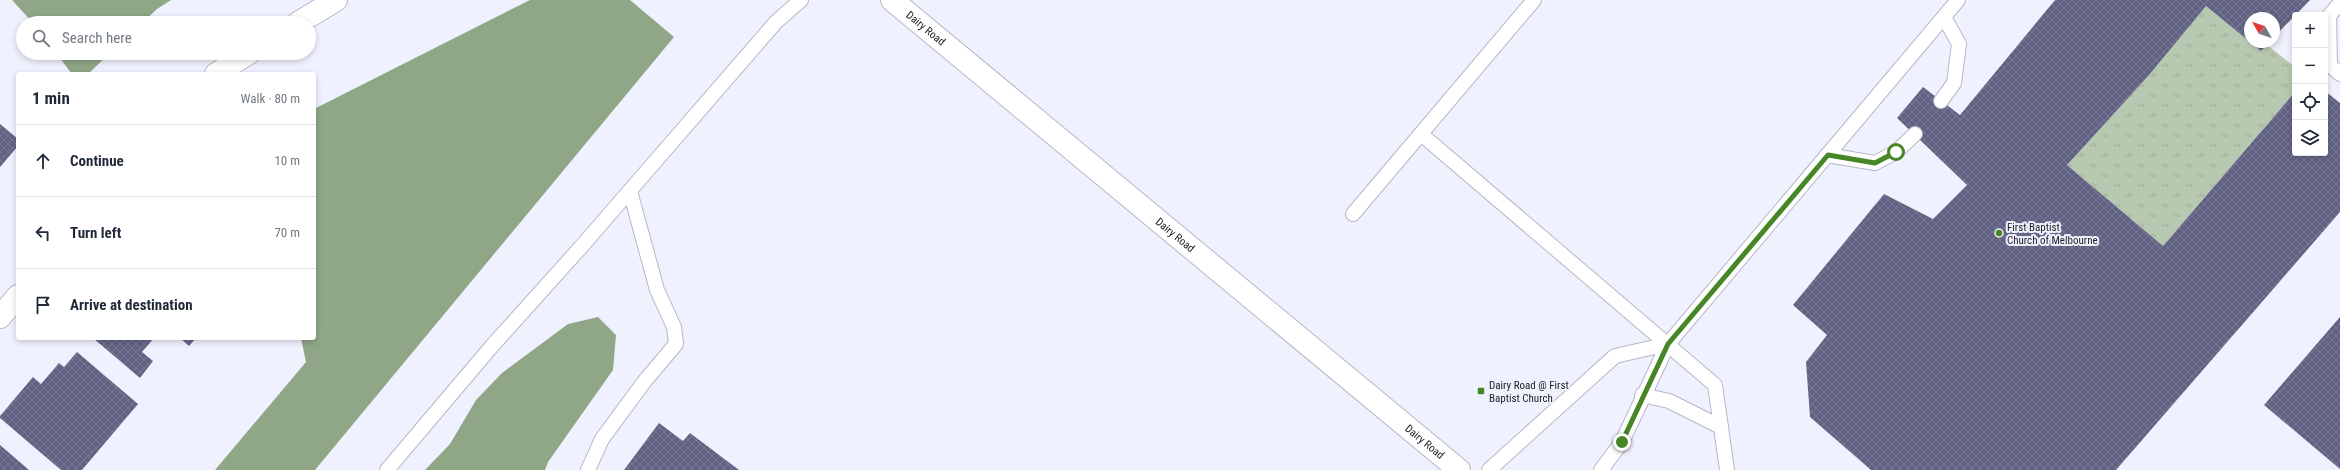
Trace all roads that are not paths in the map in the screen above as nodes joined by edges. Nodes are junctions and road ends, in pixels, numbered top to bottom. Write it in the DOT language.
graph roads {
  1 [pos="336,0"];
  2 [pos="801,0"];
  3 [pos="892,0"];
  4 [pos="1534,0"];
  5 [pos="1958,0"];
  6 [pos="2340,3"];
  7 [pos="310,16"];
  8 [pos="1944,17"];
  9 [pos="238,60"];
  10 [pos="219,72"];
  11 [pos="2340,74"];
  12 [pos="1941,101"];
  13 [pos="1420,134"];
  14 [pos="1915,134"];
  15 [pos="1828,155"];
  16 [pos="630,191"];
  17 [pos="1353,214"];
  18 [pos="16,298"];
  19 [pos="0,317"];
  20 [pos="1668,344"];
  21 [pos="1642,395"];
  22 [pos="1721,427"];
  23 [pos="387,470"];
  24 [pos="588,470"];
  25 [pos="1459,470"];
  26 [pos="1490,470"];
  27 [pos="1601,470"];
  28 [pos="1727,470"];
  1 -- 7 [label="street"];
  2 -- 16 [label="lane"];
  3 -- 25 [label="street, Dairy Road"];
  4 -- 13 [label="lane"];
  5 -- 8 [label="lane"];
  6 -- 11 [label="lane"];
  8 -- 12 [label="lane"];
  8 -- 15 [label="lane"];
  9 -- 10 [label="street"];
  13 -- 17 [label="lane"];
  13 -- 20 [label="lane"];
  14 -- 15 [label="lane"];
  15 -- 20 [label="lane"];
  16 -- 23 [label="lane"];
  16 -- 24 [label="lane"];
  18 -- 19 [label="street"];
  20 -- 21 [label="lane"];
  20 -- 22 [label="lane"];
  20 -- 26 [label="lane"];
  21 -- 22 [label="lane"];
  21 -- 27 [label="lane"];
  22 -- 28 [label="lane"];
}
